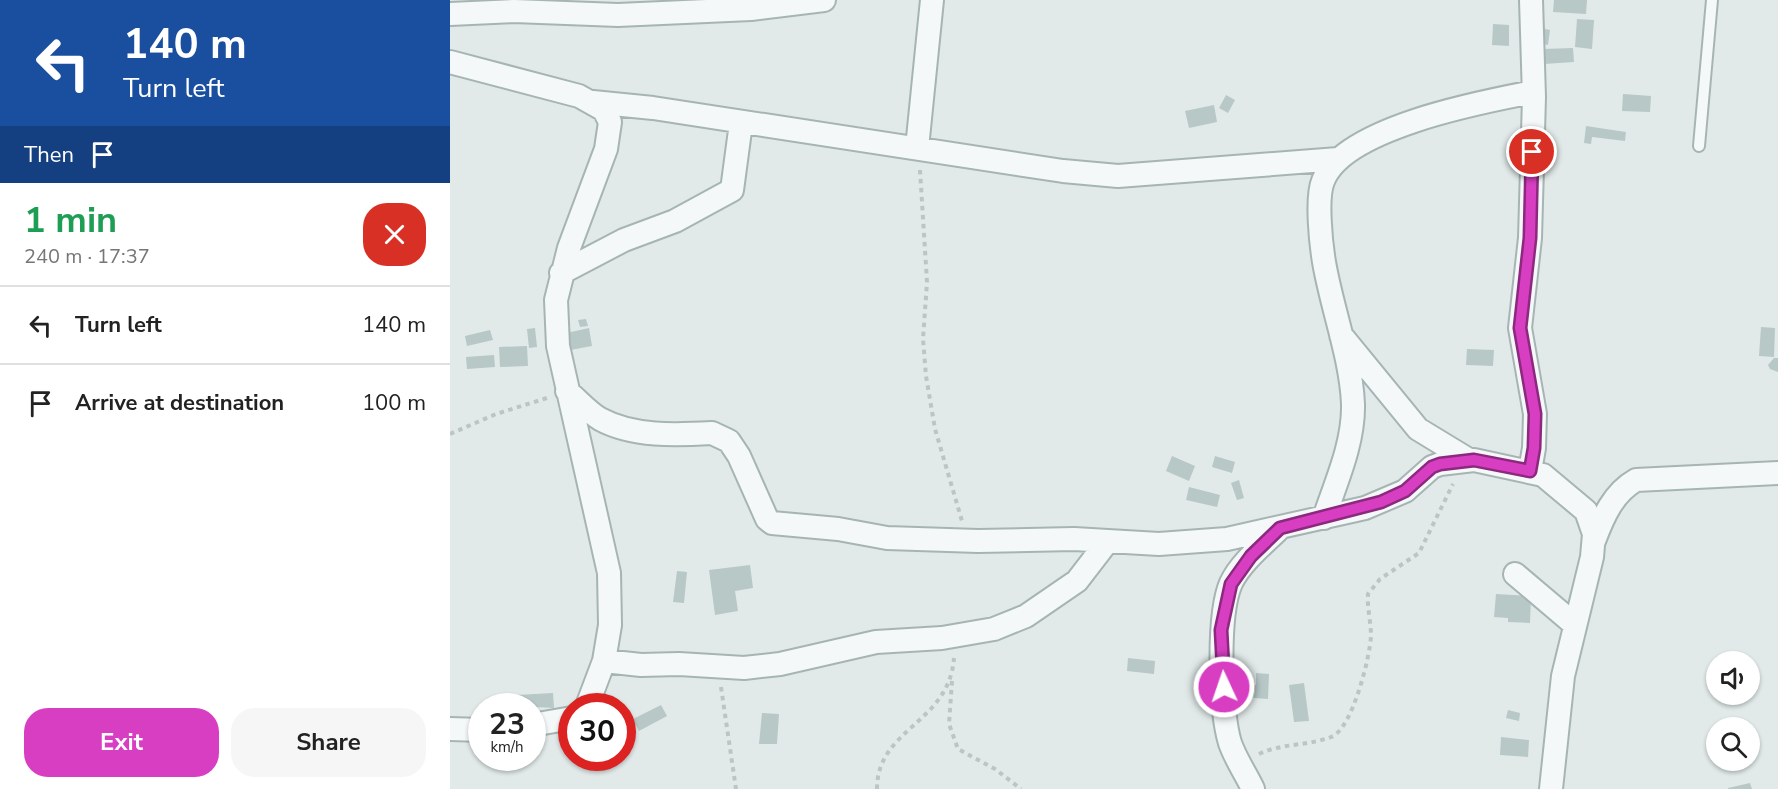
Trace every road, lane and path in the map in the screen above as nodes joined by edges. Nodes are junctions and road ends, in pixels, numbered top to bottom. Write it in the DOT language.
graph roads {
  1 [pos="824,0"];
  2 [pos="932,0"];
  3 [pos="1531,0"];
  4 [pos="1712,0"];
  5 [pos="450,14"];
  6 [pos="450,62"];
  7 [pos="1533,92"];
  8 [pos="593,102"];
  9 [pos="741,123"];
  10 [pos="1699,147"];
  11 [pos="920,148"];
  12 [pos="1338,159"];
  13 [pos="561,273"];
  14 [pos="1341,335"];
  15 [pos="567,389"];
  16 [pos="450,434"];
  17 [pos="1469,460"];
  18 [pos="1530,471"];
  19 [pos="1778,473"];
  20 [pos="1324,518"];
  21 [pos="1280,528"];
  22 [pos="967,540"];
  23 [pos="1594,541"];
  24 [pos="1107,542"];
  25 [pos="1515,574"];
  26 [pos="1574,624"];
  27 [pos="951,636"];
  28 [pos="604,661"];
  29 [pos="719,668"];
  30 [pos="952,678"];
  31 [pos="591,693"];
  32 [pos="450,729"];
  33 [pos="468,730"];
  34 [pos="1240,766"];
  35 [pos="1555,783"];
  36 [pos="736,789"];
  37 [pos="877,789"];
  38 [pos="1021,789"];
  39 [pos="1253,789"];
  1 -- 5 [label="street"];
  2 -- 11 [label="street"];
  3 -- 7 [label="street"];
  4 -- 10 [label="lane"];
  6 -- 8 [label="street"];
  7 -- 12 [label="street"];
  7 -- 18 [label="street"];
  8 -- 9 [label="street"];
  8 -- 13 [label="street"];
  9 -- 11 [label="street"];
  9 -- 13 [label="street"];
  11 -- 12 [label="street"];
  11 -- 22 [label="path"];
  12 -- 14 [label="street"];
  13 -- 15 [label="street"];
  14 -- 17 [label="street"];
  14 -- 20 [label="street"];
  15 -- 16 [label="path"];
  15 -- 22 [label="street"];
  15 -- 28 [label="street"];
  17 -- 18 [label="street"];
  17 -- 20 [label="street"];
  17 -- 34 [label="path"];
  18 -- 23 [label="street"];
  19 -- 23 [label="street"];
  20 -- 21 [label="street"];
  21 -- 24 [label="street"];
  21 -- 34 [label="street"];
  22 -- 24 [label="street"];
  23 -- 26 [label="street"];
  24 -- 27 [label="street"];
  25 -- 26 [label="street"];
  26 -- 35 [label="street"];
  27 -- 29 [label="street"];
  27 -- 30 [label="path"];
  28 -- 29 [label="street"];
  28 -- 31 [label="street"];
  29 -- 36 [label="path"];
  30 -- 37 [label="path"];
  30 -- 38 [label="path"];
  32 -- 33 [label="street"];
  34 -- 39 [label="street"];
}
